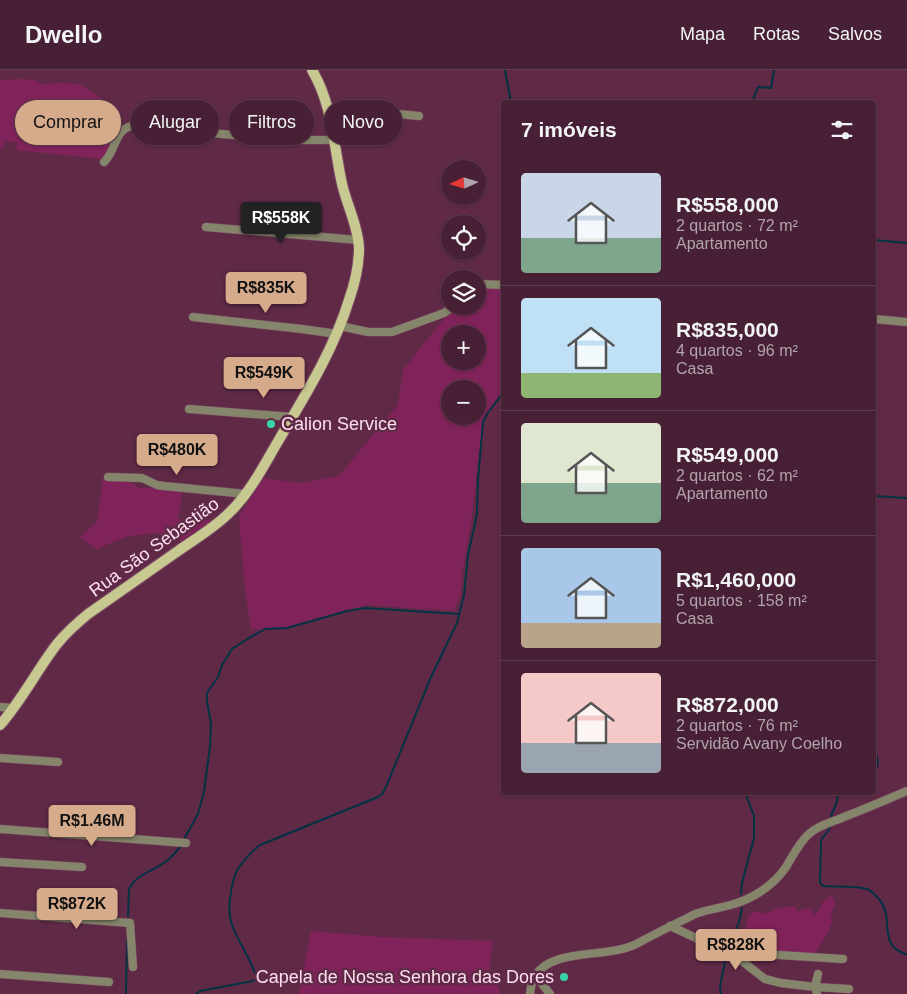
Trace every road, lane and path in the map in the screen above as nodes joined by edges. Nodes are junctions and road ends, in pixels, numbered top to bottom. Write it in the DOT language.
graph roads {
  1 [pos="312,70"];
  2 [pos="326,100"];
  3 [pos="402,114"];
  4 [pos="419,116"];
  5 [pos="324,140"];
  6 [pos="335,145"];
  7 [pos="104,162"];
  8 [pos="206,227"];
  9 [pos="358,240"];
  10 [pos="486,284"];
  11 [pos="501,285"];
  12 [pos="441,314"];
  13 [pos="193,317"];
  14 [pos="876,318"];
  15 [pos="907,322"];
  16 [pos="338,330"];
  17 [pos="232,408"];
  18 [pos="189,409"];
  19 [pos="294,415"];
  20 [pos="108,476"];
  21 [pos="246,494"];
  22 [pos="0,706"];
  23 [pos="13,708"];
  24 [pos="0,725"];
  25 [pos="0,758"];
  26 [pos="58,762"];
  27 [pos="907,791"];
  28 [pos="0,829"];
  29 [pos="186,843"];
  30 [pos="0,862"];
  31 [pos="82,867"];
  32 [pos="0,913"];
  33 [pos="670,926"];
  34 [pos="725,951"];
  35 [pos="843,958"];
  36 [pos="133,967"];
  37 [pos="0,974"];
  38 [pos="818,974"];
  39 [pos="535,975"];
  40 [pos="109,982"];
  41 [pos="849,989"];
  42 [pos="816,991"];
  43 [pos="530,994"];
  44 [pos="550,994"];
  1 -- 2 [label="main road, Rua São Sebastião"];
  3 -- 4 [label="street"];
  5 -- 7 [label="street"];
  6 -- 9 [label="main road, Rua São Sebastião"];
  8 -- 9 [label="street"];
  9 -- 16 [label="main road, Rua São Sebastião"];
  10 -- 11 [label="street"];
  12 -- 16 [label="street"];
  13 -- 16 [label="street"];
  14 -- 15 [label="street"];
  16 -- 19 [label="main road, Rua São Sebastião"];
  17 -- 19 [label="street"];
  18 -- 19 [label="street"];
  19 -- 21 [label="main road, Rua São Sebastião"];
  20 -- 21 [label="street"];
  21 -- 23 [label="main road, Rua São Sebastião"];
  22 -- 23 [label="street"];
  23 -- 24 [label="main road, Rua São Sebastião"];
  25 -- 26 [label="street"];
  27 -- 33 [label="street"];
  28 -- 29 [label="street"];
  30 -- 31 [label="street"];
  32 -- 36 [label="street"];
  33 -- 34 [label="street"];
  33 -- 39 [label="street"];
  34 -- 35 [label="street"];
  34 -- 42 [label="street"];
  37 -- 40 [label="street"];
  38 -- 42 [label="street"];
  39 -- 43 [label="street"];
  39 -- 44 [label="street"];
  41 -- 42 [label="street"];
}
